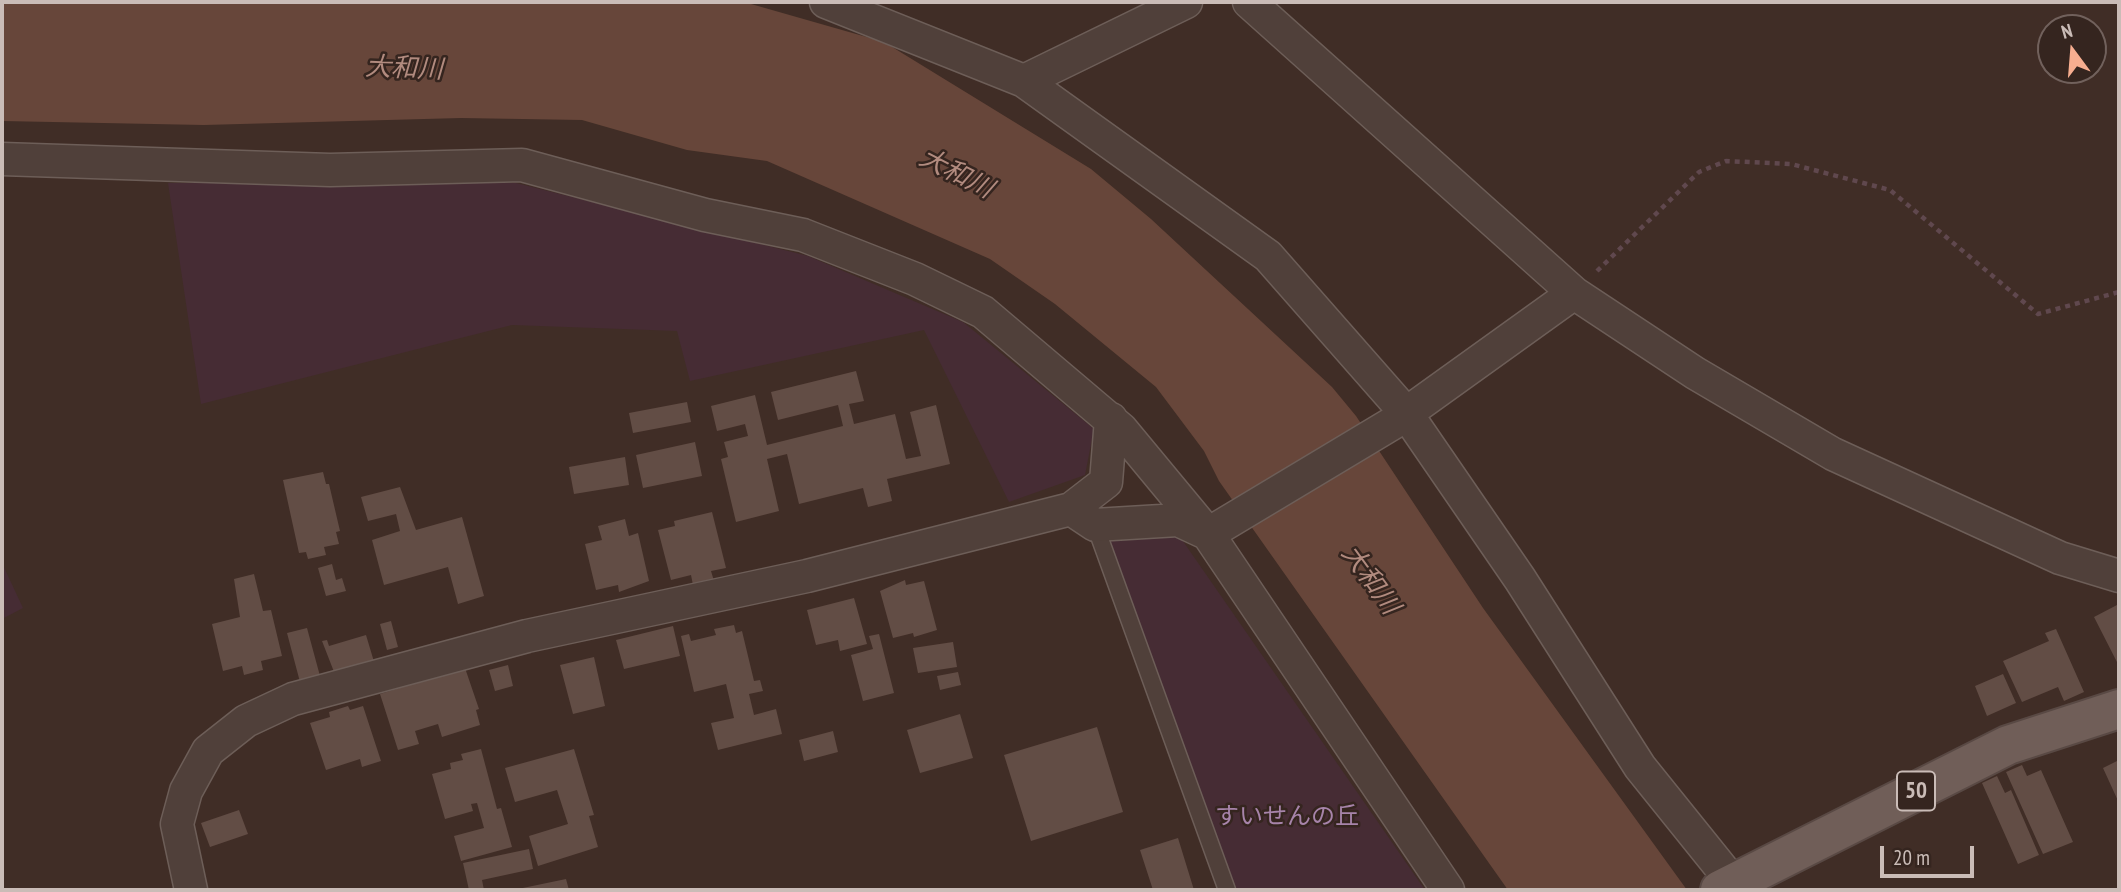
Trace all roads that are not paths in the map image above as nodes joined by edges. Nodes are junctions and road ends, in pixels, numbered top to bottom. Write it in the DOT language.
graph roads {
  1 [pos="826,2"];
  2 [pos="1186,2"];
  3 [pos="1249,2"];
  4 [pos="1024,81"];
  5 [pos="2,159"];
  6 [pos="1574,293"];
  7 [pos="1399,418"];
  8 [pos="1111,419"];
  9 [pos="1083,517"];
  10 [pos="1214,531"];
  11 [pos="2119,576"];
  12 [pos="2119,709"];
  13 [pos="1731,888"];
  14 [pos="191,890"];
  15 [pos="1227,890"];
  16 [pos="1448,890"];
  1 -- 4 [label="street"];
  2 -- 4 [label="street"];
  3 -- 6 [label="street"];
  4 -- 7 [label="street"];
  5 -- 8 [label="street"];
  6 -- 7 [label="street"];
  6 -- 11 [label="street"];
  7 -- 10 [label="street"];
  7 -- 13 [label="street"];
  8 -- 9 [label="street"];
  8 -- 10 [label="street"];
  9 -- 10 [label="street"];
  9 -- 14 [label="street"];
  9 -- 15 [label="lane"];
  10 -- 16 [label="street"];
  12 -- 13 [label="main road, 50"];
}
